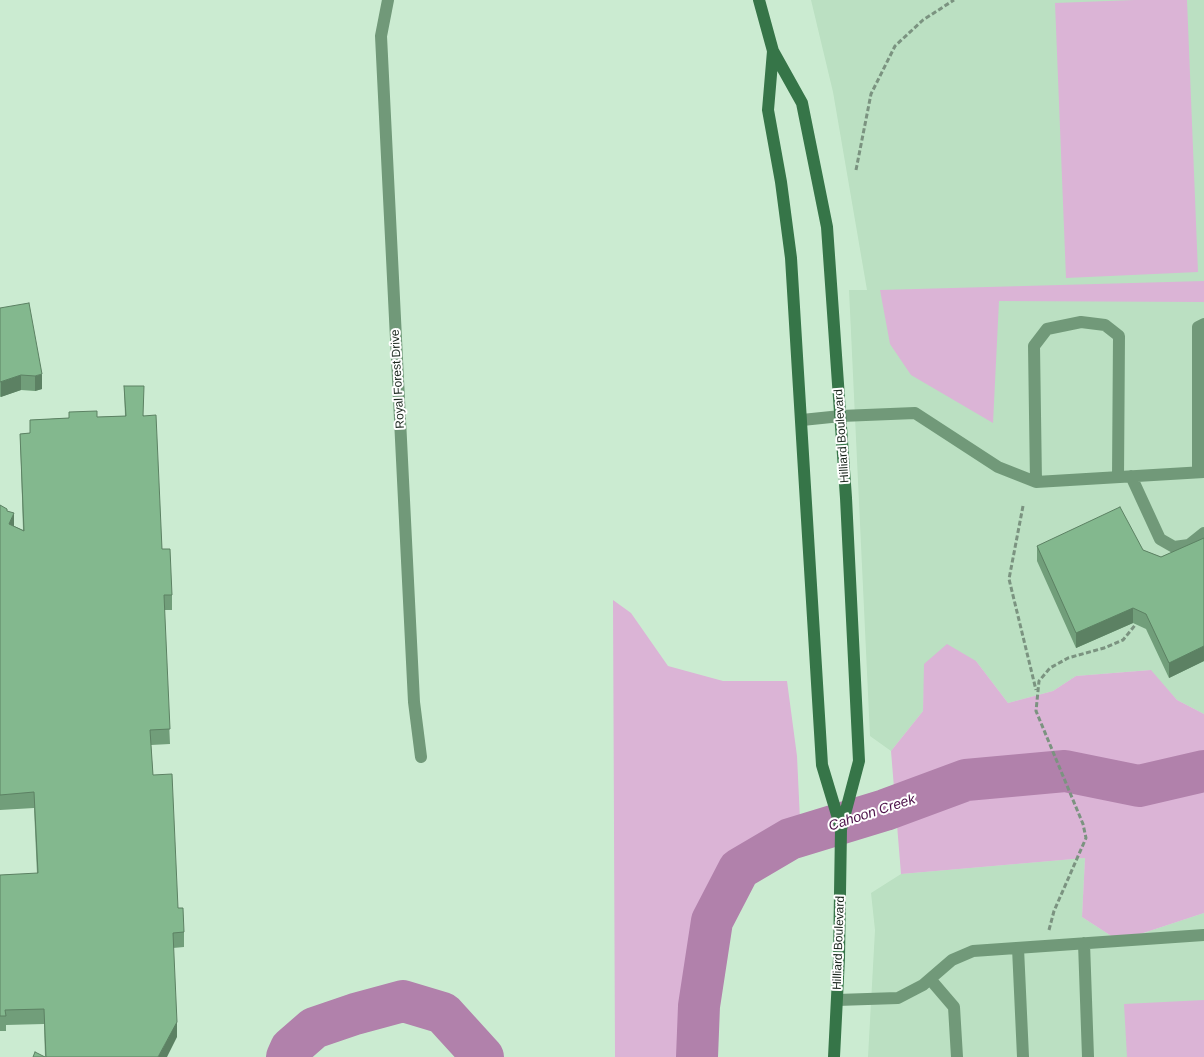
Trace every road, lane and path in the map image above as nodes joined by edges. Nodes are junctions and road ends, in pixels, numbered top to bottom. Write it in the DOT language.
graph roads {
  1 [pos="388,0"];
  2 [pos="759,0"];
  3 [pos="954,0"];
  4 [pos="773,52"];
  5 [pos="856,170"];
  6 [pos="1204,324"];
  7 [pos="841,416"];
  8 [pos="802,420"];
  9 [pos="1201,472"];
  10 [pos="1125,477"];
  11 [pos="1036,482"];
  12 [pos="1022,506"];
  13 [pos="1204,533"];
  14 [pos="1136,624"];
  15 [pos="1036,692"];
  16 [pos="421,757"];
  17 [pos="841,829"];
  18 [pos="1204,935"];
  19 [pos="1084,943"];
  20 [pos="1046,946"];
  21 [pos="1018,948"];
  22 [pos="930,978"];
  23 [pos="836,1000"];
  24 [pos="834,1057"];
  25 [pos="957,1057"];
  26 [pos="1023,1057"];
  27 [pos="1088,1057"];
  1 -- 16 [label="street, Royal Forest Drive"];
  2 -- 4 [label="main road, Hilliard Boulevard"];
  3 -- 5 [label="path"];
  4 -- 7 [label="main road, Hilliard Boulevard"];
  4 -- 8 [label="main road, Hilliard Boulevard"];
  6 -- 9 [label="street"];
  7 -- 8 [label="street"];
  7 -- 11 [label="street"];
  7 -- 17 [label="main road, Hilliard Boulevard"];
  8 -- 17 [label="main road, Hilliard Boulevard"];
  9 -- 10 [label="street"];
  10 -- 11 [label="street"];
  10 -- 11 [label="street"];
  10 -- 13 [label="street"];
  12 -- 15 [label="path"];
  14 -- 15 [label="path"];
  15 -- 20 [label="path"];
  17 -- 23 [label="main road, Hilliard Boulevard"];
  18 -- 19 [label="street"];
  19 -- 20 [label="street"];
  19 -- 27 [label="street"];
  20 -- 21 [label="street"];
  21 -- 22 [label="street"];
  21 -- 26 [label="street"];
  22 -- 23 [label="street"];
  22 -- 25 [label="street"];
  23 -- 24 [label="main road, Hilliard Boulevard"];
}
